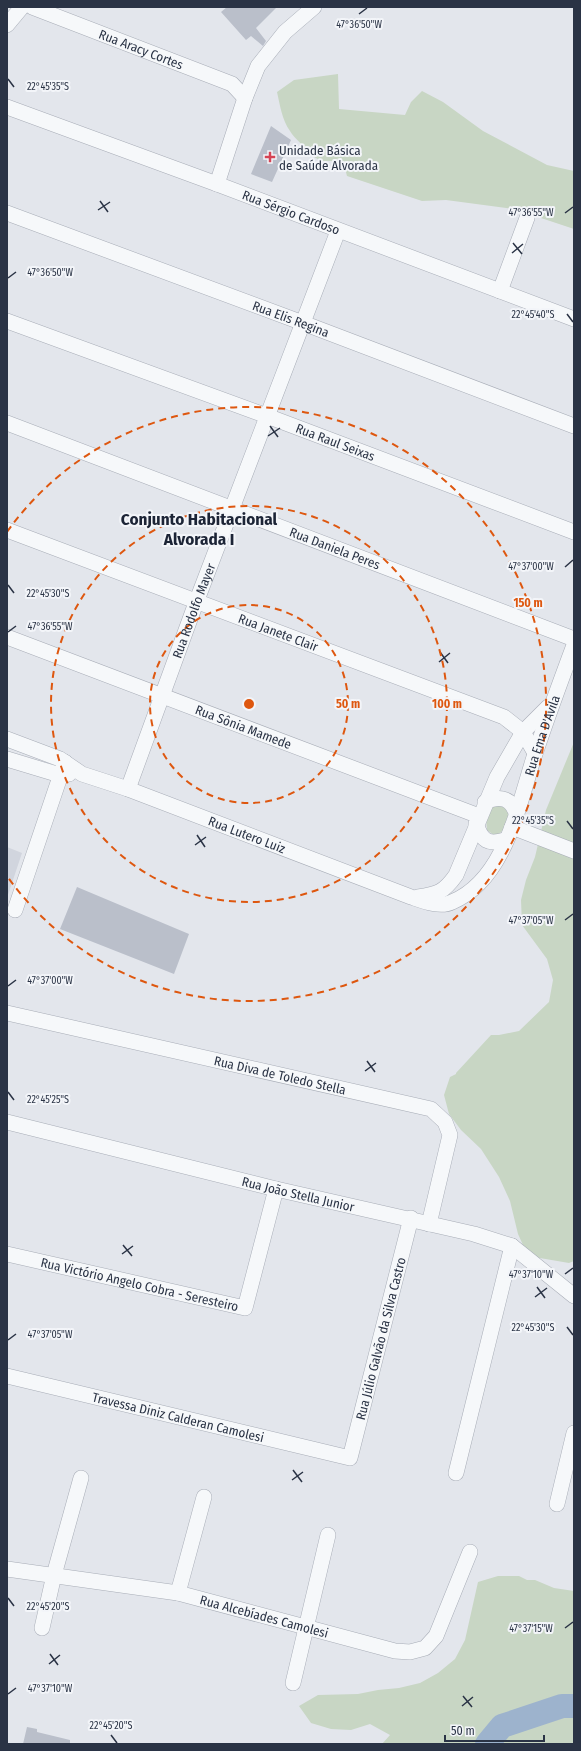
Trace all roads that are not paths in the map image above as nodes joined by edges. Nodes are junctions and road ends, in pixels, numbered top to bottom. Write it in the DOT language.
graph roads {
  1 [pos="22,7"];
  2 [pos="32,7"];
  3 [pos="314,7"];
  4 [pos="7,26"];
  5 [pos="245,98"];
  6 [pos="7,107"];
  7 [pos="217,184"];
  8 [pos="7,213"];
  9 [pos="527,218"];
  10 [pos="338,231"];
  11 [pos="500,291"];
  12 [pos="574,319"];
  13 [pos="7,321"];
  14 [pos="303,322"];
  15 [pos="268,416"];
  16 [pos="7,423"];
  17 [pos="574,426"];
  18 [pos="232,508"];
  19 [pos="7,530"];
  20 [pos="574,532"];
  21 [pos="197,600"];
  22 [pos="7,638"];
  23 [pos="574,639"];
  24 [pos="574,645"];
  25 [pos="161,695"];
  26 [pos="552,703"];
  27 [pos="523,732"];
  28 [pos="7,739"];
  29 [pos="535,753"];
  30 [pos="7,759"];
  31 [pos="63,768"];
  32 [pos="128,789"];
  33 [pos="485,802"];
  34 [pos="478,820"];
  35 [pos="514,821"];
  36 [pos="505,840"];
  37 [pos="574,851"];
  38 [pos="14,893"];
  39 [pos="411,897"];
  40 [pos="16,910"];
  41 [pos="7,1013"];
  42 [pos="7,1122"];
  43 [pos="276,1189"];
  44 [pos="411,1218"];
  45 [pos="429,1224"];
  46 [pos="512,1246"];
  47 [pos="7,1254"];
  48 [pos="574,1296"];
  49 [pos="7,1376"];
  50 [pos="574,1433"];
  51 [pos="350,1458"];
  52 [pos="456,1473"];
  53 [pos="80,1478"];
  54 [pos="204,1497"];
  55 [pos="557,1504"];
  56 [pos="328,1535"];
  57 [pos="469,1557"];
  58 [pos="7,1570"];
  59 [pos="54,1575"];
  60 [pos="178,1593"];
  61 [pos="306,1627"];
  62 [pos="42,1628"];
  63 [pos="293,1683"];
  1 -- 4 [label="street"];
  2 -- 5 [label="street, Rua Aracy Cortes"];
  3 -- 5 [label="street"];
  5 -- 7 [label="street"];
  6 -- 7 [label="street, Rua Sérgio Cardoso"];
  7 -- 10 [label="street, Rua Sérgio Cardoso"];
  8 -- 14 [label="street, Rua Elis Regina"];
  9 -- 11 [label="street"];
  10 -- 11 [label="street, Rua Sérgio Cardoso"];
  10 -- 14 [label="street, Rua Rodolfo Mayer"];
  11 -- 12 [label="street, Rua Sérgio Cardoso"];
  13 -- 15 [label="street, Rua Raul Seixas"];
  14 -- 15 [label="street, Rua Rodolfo Mayer"];
  14 -- 17 [label="street, Rua Elis Regina"];
  15 -- 18 [label="street, Rua Rodolfo Mayer"];
  15 -- 20 [label="street, Rua Raul Seixas"];
  16 -- 18 [label="street, Rua Daniela Peres"];
  18 -- 21 [label="street, Rua Rodolfo Mayer"];
  18 -- 23 [label="street, Rua Daniela Peres"];
  19 -- 21 [label="street, Rua Janete Clair"];
  21 -- 25 [label="street, Rua Rodolfo Mayer"];
  21 -- 27 [label="street, Rua Janete Clair"];
  22 -- 25 [label="street, Rua Sônia Mamede"];
  24 -- 26 [label="street"];
  25 -- 32 [label="street, Rua Rodolfo Mayer"];
  25 -- 34 [label="street, Rua Sônia Mamede"];
  26 -- 27 [label="street, Rua Ema D'Avila"];
  26 -- 29 [label="street, Rua Ema D'Avila"];
  27 -- 29 [label="street, Rua Janete Clair"];
  27 -- 33 [label="street, Rua Ema D'Avila"];
  28 -- 31 [label="street, Rua Lutero Luiz"];
  29 -- 35 [label="street, Rua Ema D'Avila"];
  30 -- 31 [label="street, Rua Lutero Luiz"];
  31 -- 32 [label="street, Rua Lutero Luiz"];
  31 -- 38 [label="street"];
  32 -- 39 [label="street, Rua Lutero Luiz"];
  33 -- 34 [label="street, Rua Ema D'Avila"];
  33 -- 35 [label="street"];
  34 -- 36 [label="street"];
  34 -- 39 [label="street, Rua Ema D'Avila"];
  35 -- 36 [label="street, Rua Ema D'Avila"];
  35 -- 37 [label="street"];
  36 -- 39 [label="street, Rua Ema D'Avila"];
  38 -- 40 [label="street"];
  41 -- 45 [label="street, Rua Diva de Toledo Stella"];
  42 -- 43 [label="street, Rua João Stella Junior"];
  43 -- 44 [label="street, Rua João Stella Junior"];
  43 -- 47 [label="street, Rua Victório Angelo Cobra - Seresteiro"];
  44 -- 45 [label="street, Rua João Stella Junior"];
  44 -- 51 [label="street, Rua Júlio Galvão da Silva Castro"];
  45 -- 46 [label="street, Rua João Stella Junior"];
  46 -- 48 [label="street, Rua João Stella Junior"];
  46 -- 52 [label="street"];
  49 -- 51 [label="street, Travessa Diniz Calderan Camolesi"];
  50 -- 55 [label="street"];
  53 -- 59 [label="street"];
  54 -- 60 [label="street"];
  56 -- 61 [label="street"];
  57 -- 61 [label="street, Rua Alcebíades Camolesi"];
  58 -- 59 [label="street, Rua Alcebíades Camolesi"];
  59 -- 60 [label="street, Rua Alcebíades Camolesi"];
  59 -- 62 [label="street"];
  60 -- 61 [label="street, Rua Alcebíades Camolesi"];
  61 -- 63 [label="street"];
}
